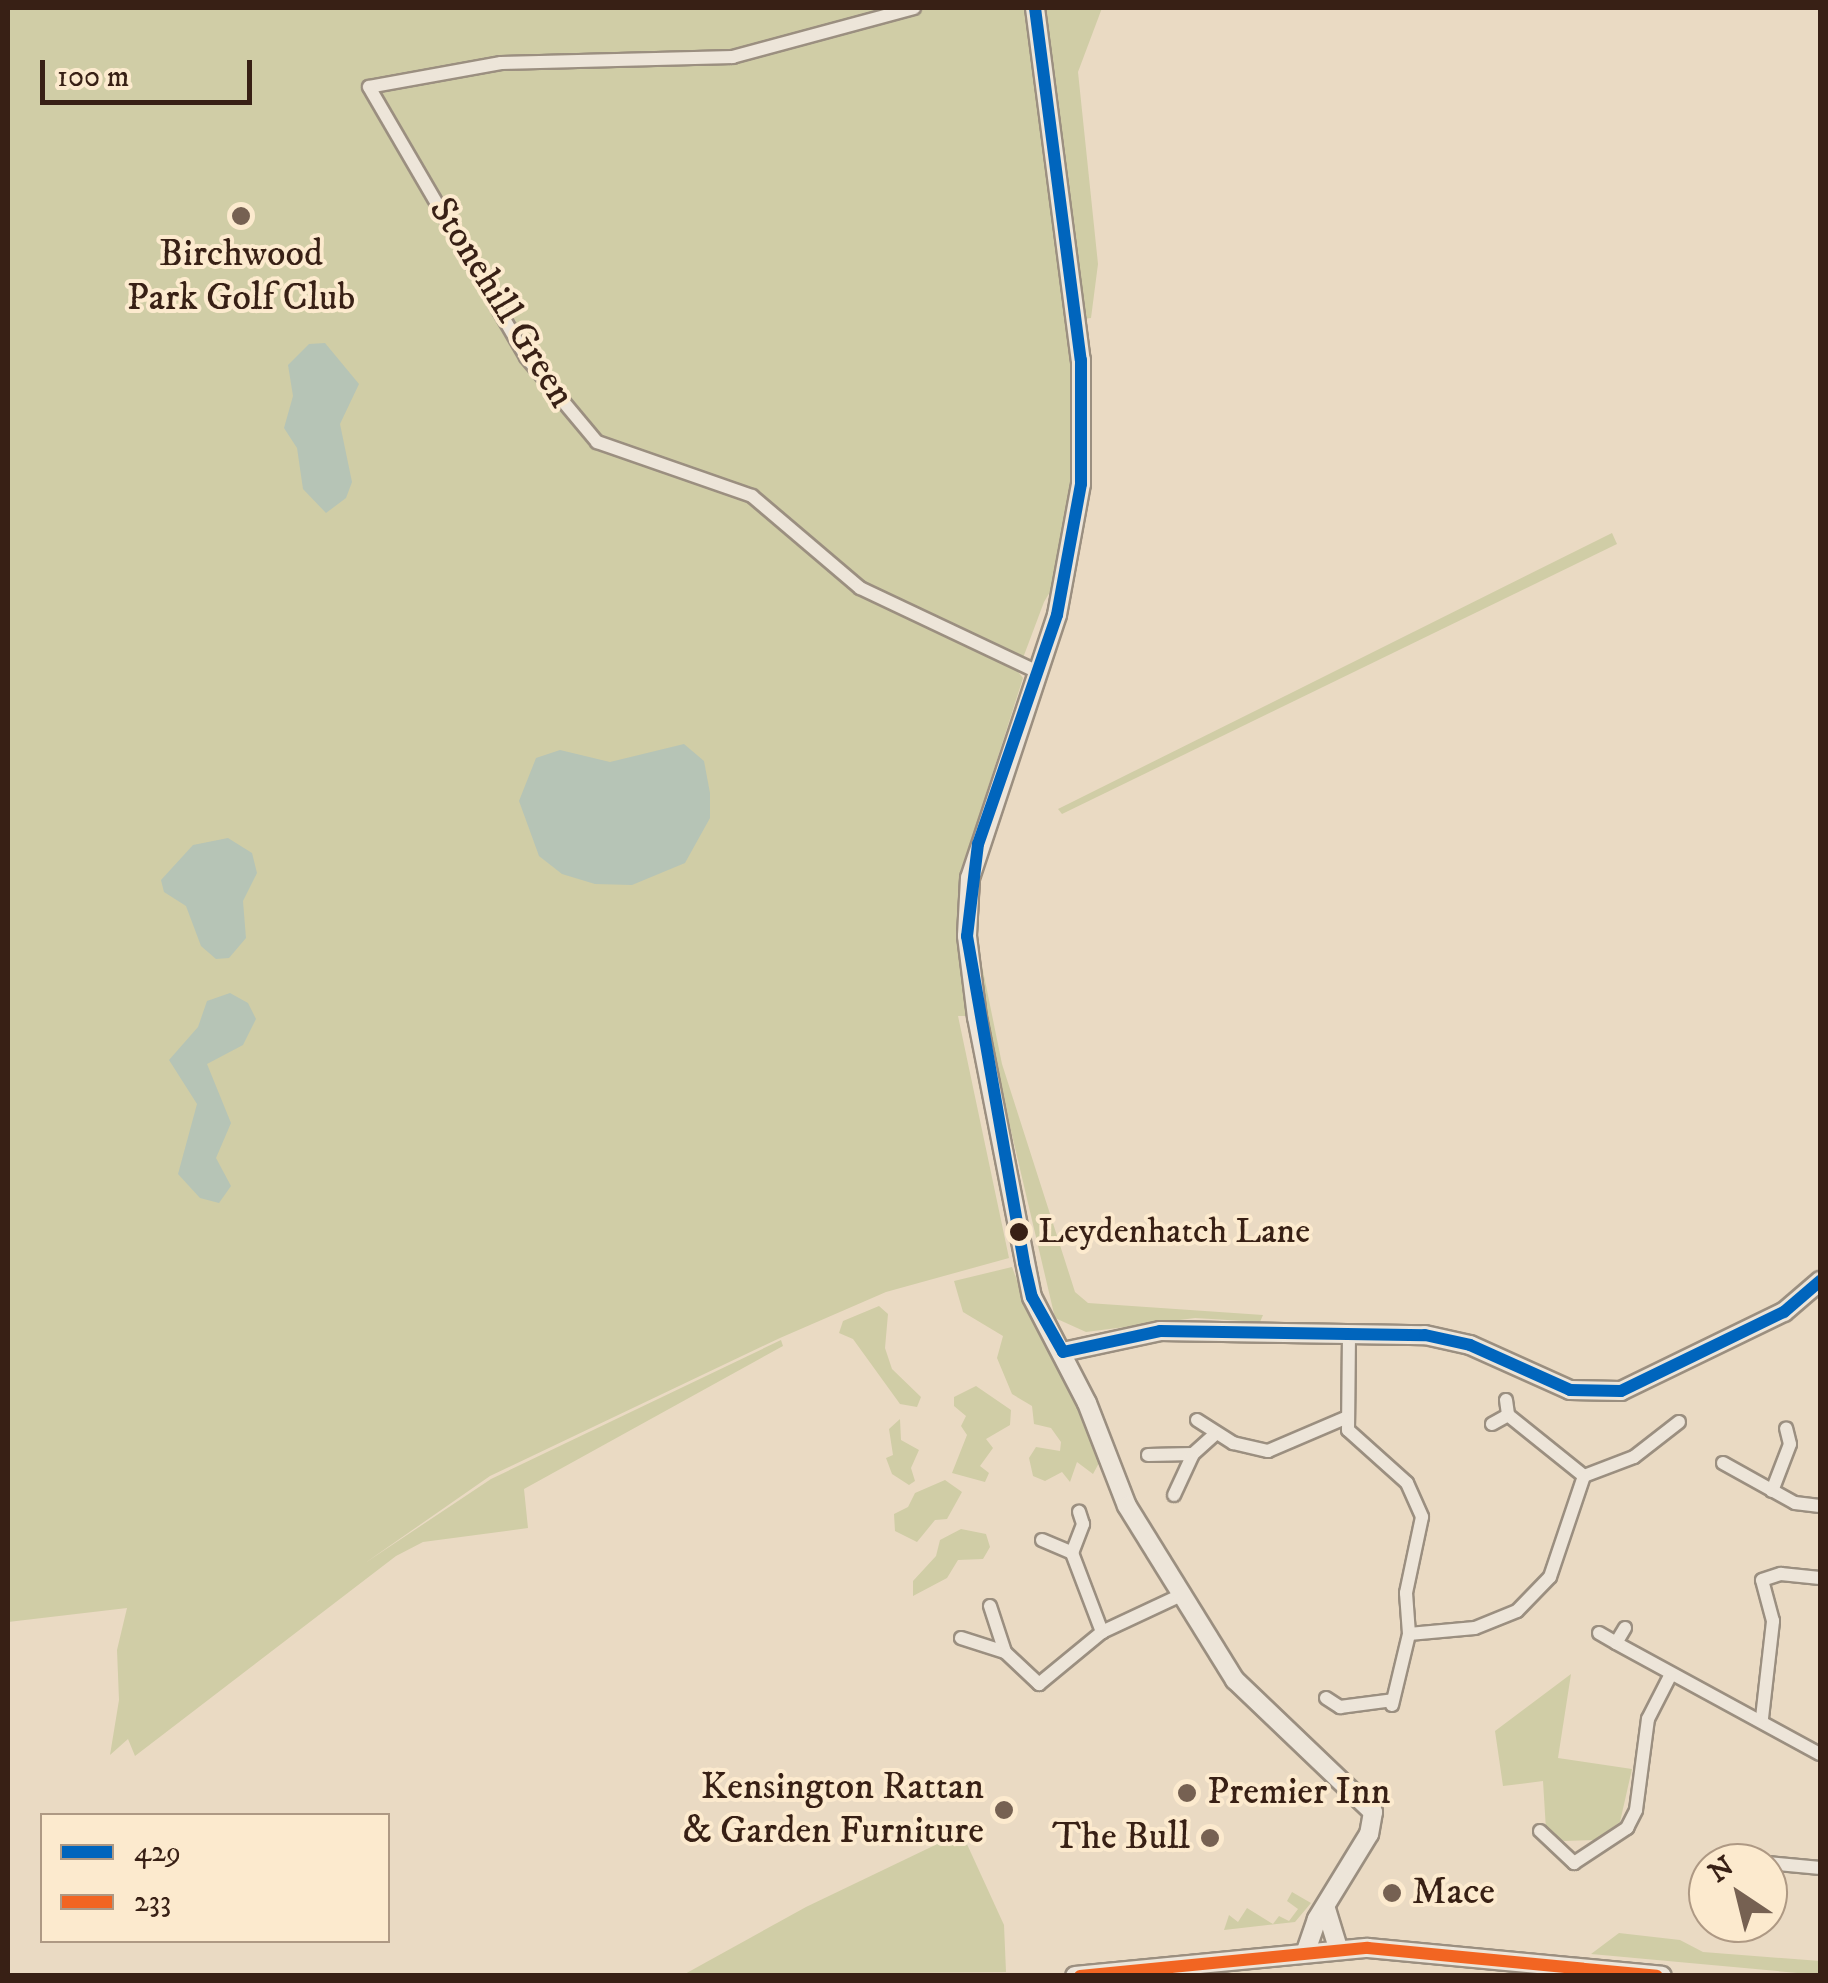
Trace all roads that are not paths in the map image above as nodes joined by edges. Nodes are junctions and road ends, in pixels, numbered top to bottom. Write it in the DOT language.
graph roads {
  1 [pos="914,8"];
  2 [pos="1035,8"];
  3 [pos="1038,672"];
  4 [pos="1820,1281"];
  5 [pos="1349,1335"];
  6 [pos="1063,1352"];
  7 [pos="1506,1400"];
  8 [pos="1508,1415"];
  9 [pos="1345,1418"];
  10 [pos="1197,1420"];
  11 [pos="1679,1422"];
  12 [pos="1492,1424"];
  13 [pos="1786,1428"];
  14 [pos="1214,1435"];
  15 [pos="1193,1454"];
  16 [pos="1148,1456"];
  17 [pos="1723,1464"];
  18 [pos="1584,1476"];
  19 [pos="1772,1491"];
  20 [pos="1174,1495"];
  21 [pos="1820,1506"];
  22 [pos="1080,1512"];
  23 [pos="1042,1540"];
  24 [pos="1072,1552"];
  25 [pos="1820,1578"];
  26 [pos="1179,1596"];
  27 [pos="990,1606"];
  28 [pos="1625,1628"];
  29 [pos="1102,1632"];
  30 [pos="1599,1633"];
  31 [pos="1409,1634"];
  32 [pos="962,1638"];
  33 [pos="1616,1643"];
  34 [pos="1005,1652"];
  35 [pos="1670,1676"];
  36 [pos="1326,1698"];
  37 [pos="1762,1718"];
  38 [pos="1820,1754"];
  39 [pos="1540,1831"];
  40 [pos="1788,1865"];
  41 [pos="1820,1868"];
  42 [pos="1326,1909"];
  43 [pos="1338,1948"];
  44 [pos="1305,1952"];
  45 [pos="1251,1967"];
  46 [pos="1075,1976"];
  47 [pos="1662,1976"];
  1 -- 3 [label="street, Stonehill Green"];
  2 -- 3 [label="street"];
  3 -- 6 [label="street"];
  4 -- 5 [label="street"];
  5 -- 6 [label="street"];
  5 -- 9 [label="street"];
  6 -- 26 [label="street"];
  7 -- 8 [label="street"];
  8 -- 12 [label="street"];
  8 -- 18 [label="street"];
  9 -- 14 [label="street"];
  9 -- 31 [label="street"];
  10 -- 14 [label="street"];
  11 -- 18 [label="street"];
  13 -- 19 [label="street"];
  14 -- 15 [label="street"];
  15 -- 16 [label="street"];
  15 -- 20 [label="street"];
  17 -- 19 [label="street"];
  18 -- 31 [label="street"];
  19 -- 21 [label="street"];
  22 -- 24 [label="street"];
  23 -- 24 [label="street"];
  24 -- 29 [label="street"];
  25 -- 37 [label="street"];
  26 -- 29 [label="street"];
  26 -- 42 [label="street"];
  27 -- 34 [label="street"];
  28 -- 33 [label="street"];
  29 -- 34 [label="street"];
  30 -- 33 [label="street"];
  31 -- 36 [label="street"];
  32 -- 34 [label="street"];
  33 -- 35 [label="street"];
  35 -- 37 [label="street"];
  35 -- 39 [label="street"];
  37 -- 38 [label="street"];
  40 -- 41 [label="street"];
  42 -- 43 [label="street"];
  42 -- 44 [label="street"];
  43 -- 44 [label="street"];
  43 -- 47 [label="street"];
  44 -- 45 [label="street"];
  45 -- 46 [label="street"];
}
